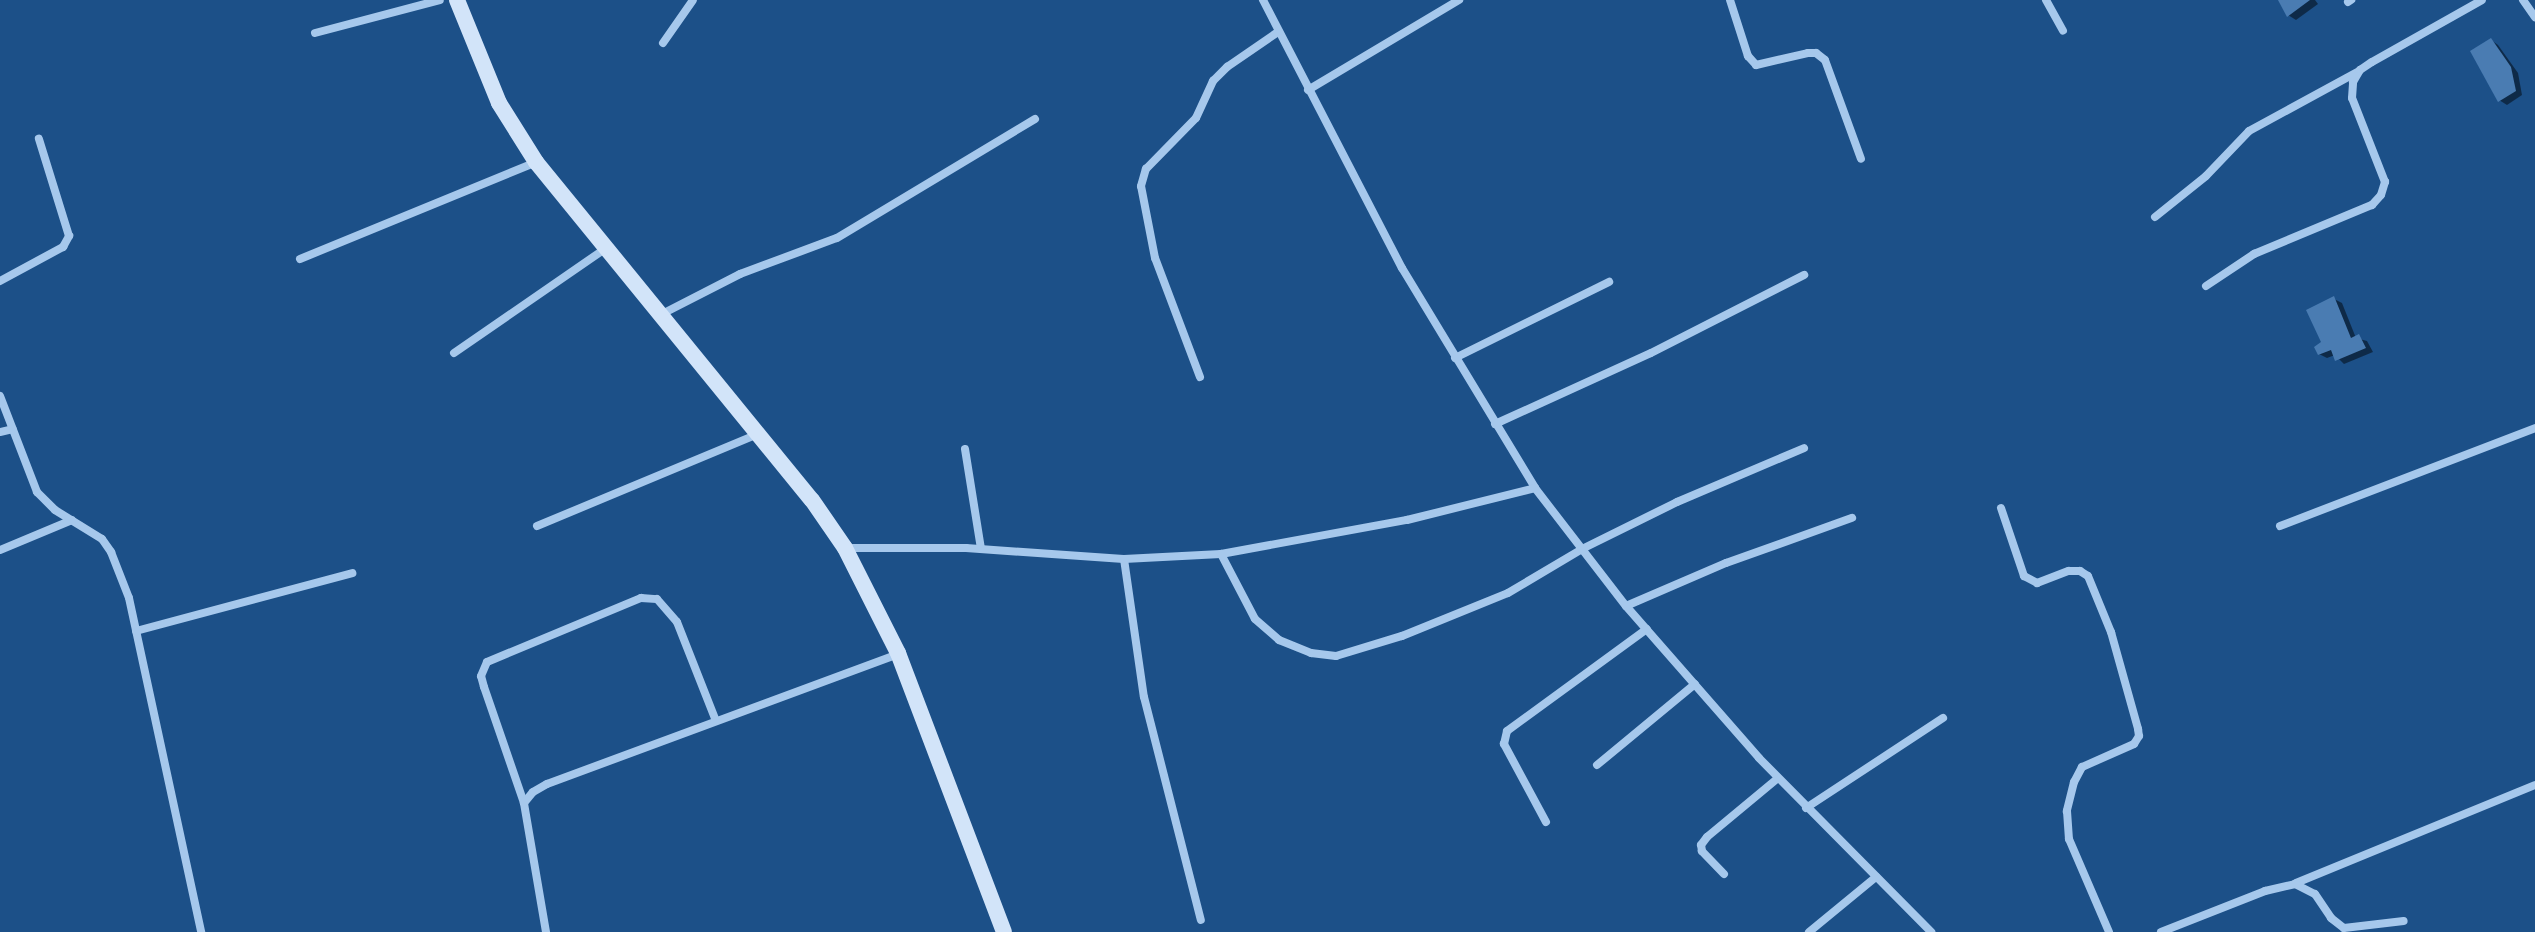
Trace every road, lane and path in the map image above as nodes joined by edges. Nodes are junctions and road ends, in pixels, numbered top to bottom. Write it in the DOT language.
graph roads {
  1 [pos="440,0"];
  2 [pos="457,0"];
  3 [pos="693,0"];
  4 [pos="1263,0"];
  5 [pos="1459,0"];
  6 [pos="1730,0"];
  7 [pos="2046,0"];
  8 [pos="2482,0"];
  9 [pos="2523,0"];
  10 [pos="2535,17"];
  11 [pos="2063,31"];
  12 [pos="1278,32"];
  13 [pos="315,33"];
  14 [pos="663,43"];
  15 [pos="2360,70"];
  16 [pos="1308,90"];
  17 [pos="1035,119"];
  18 [pos="39,139"];
  19 [pos="1861,159"];
  20 [pos="536,162"];
  21 [pos="2155,217"];
  22 [pos="606,248"];
  23 [pos="300,259"];
  24 [pos="1804,275"];
  25 [pos="0,281"];
  26 [pos="1609,282"];
  27 [pos="2206,286"];
  28 [pos="662,314"];
  29 [pos="454,353"];
  30 [pos="1455,358"];
  31 [pos="1200,377"];
  32 [pos="0,396"];
  33 [pos="1495,424"];
  34 [pos="2535,428"];
  35 [pos="13,429"];
  36 [pos="0,432"];
  37 [pos="758,433"];
  38 [pos="1804,448"];
  39 [pos="965,449"];
  40 [pos="1535,488"];
  41 [pos="2001,508"];
  42 [pos="1852,518"];
  43 [pos="72,520"];
  44 [pos="537,526"];
  45 [pos="2280,526"];
  46 [pos="845,548"];
  47 [pos="981,549"];
  48 [pos="1582,549"];
  49 [pos="0,550"];
  50 [pos="1221,554"];
  51 [pos="1124,559"];
  52 [pos="352,573"];
  53 [pos="1626,606"];
  54 [pos="1647,629"];
  55 [pos="136,631"];
  56 [pos="898,653"];
  57 [pos="1695,684"];
  58 [pos="1943,718"];
  59 [pos="716,721"];
  60 [pos="1597,765"];
  61 [pos="1778,778"];
  62 [pos="2535,785"];
  63 [pos="524,803"];
  64 [pos="1806,808"];
  65 [pos="1546,822"];
  66 [pos="1724,874"];
  67 [pos="1876,877"];
  68 [pos="2295,884"];
  69 [pos="1201,920"];
  70 [pos="2404,921"];
  71 [pos="201,932"];
  72 [pos="546,932"];
  73 [pos="1004,932"];
  74 [pos="1809,932"];
  75 [pos="1931,932"];
  76 [pos="2109,932"];
  77 [pos="2161,932"];
  1 -- 13 [label="street"];
  2 -- 20 [label="main road"];
  3 -- 14 [label="street"];
  4 -- 12 [label="street"];
  5 -- 16 [label="street"];
  6 -- 19 [label="street"];
  7 -- 11 [label="street"];
  8 -- 15 [label="street"];
  9 -- 10 [label="street"];
  12 -- 16 [label="street"];
  12 -- 31 [label="street"];
  15 -- 21 [label="street"];
  15 -- 27 [label="street"];
  16 -- 30 [label="street"];
  17 -- 28 [label="street"];
  18 -- 25 [label="street"];
  20 -- 22 [label="main road"];
  20 -- 23 [label="street"];
  22 -- 28 [label="main road"];
  22 -- 29 [label="street"];
  24 -- 33 [label="street"];
  26 -- 30 [label="street"];
  28 -- 37 [label="main road"];
  30 -- 33 [label="street"];
  32 -- 35 [label="street"];
  33 -- 40 [label="street"];
  34 -- 45 [label="street"];
  35 -- 36 [label="street"];
  35 -- 43 [label="street"];
  37 -- 44 [label="street"];
  37 -- 46 [label="main road"];
  38 -- 48 [label="street"];
  39 -- 47 [label="street"];
  40 -- 48 [label="street"];
  40 -- 50 [label="street"];
  41 -- 76 [label="street"];
  42 -- 53 [label="street"];
  43 -- 49 [label="street"];
  43 -- 55 [label="street"];
  46 -- 47 [label="street"];
  46 -- 56 [label="main road"];
  47 -- 51 [label="street"];
  48 -- 50 [label="street"];
  48 -- 53 [label="street"];
  50 -- 51 [label="street"];
  51 -- 69 [label="street"];
  52 -- 55 [label="street"];
  53 -- 54 [label="street"];
  54 -- 57 [label="street"];
  54 -- 65 [label="street"];
  55 -- 71 [label="street"];
  56 -- 59 [label="street"];
  56 -- 73 [label="main road"];
  57 -- 60 [label="street"];
  57 -- 61 [label="street"];
  58 -- 64 [label="street"];
  59 -- 63 [label="street"];
  59 -- 63 [label="street"];
  61 -- 64 [label="street"];
  61 -- 66 [label="street"];
  62 -- 68 [label="street"];
  63 -- 72 [label="street"];
  64 -- 67 [label="street"];
  67 -- 74 [label="street"];
  67 -- 75 [label="street"];
  68 -- 70 [label="street"];
  68 -- 77 [label="street"];
}
